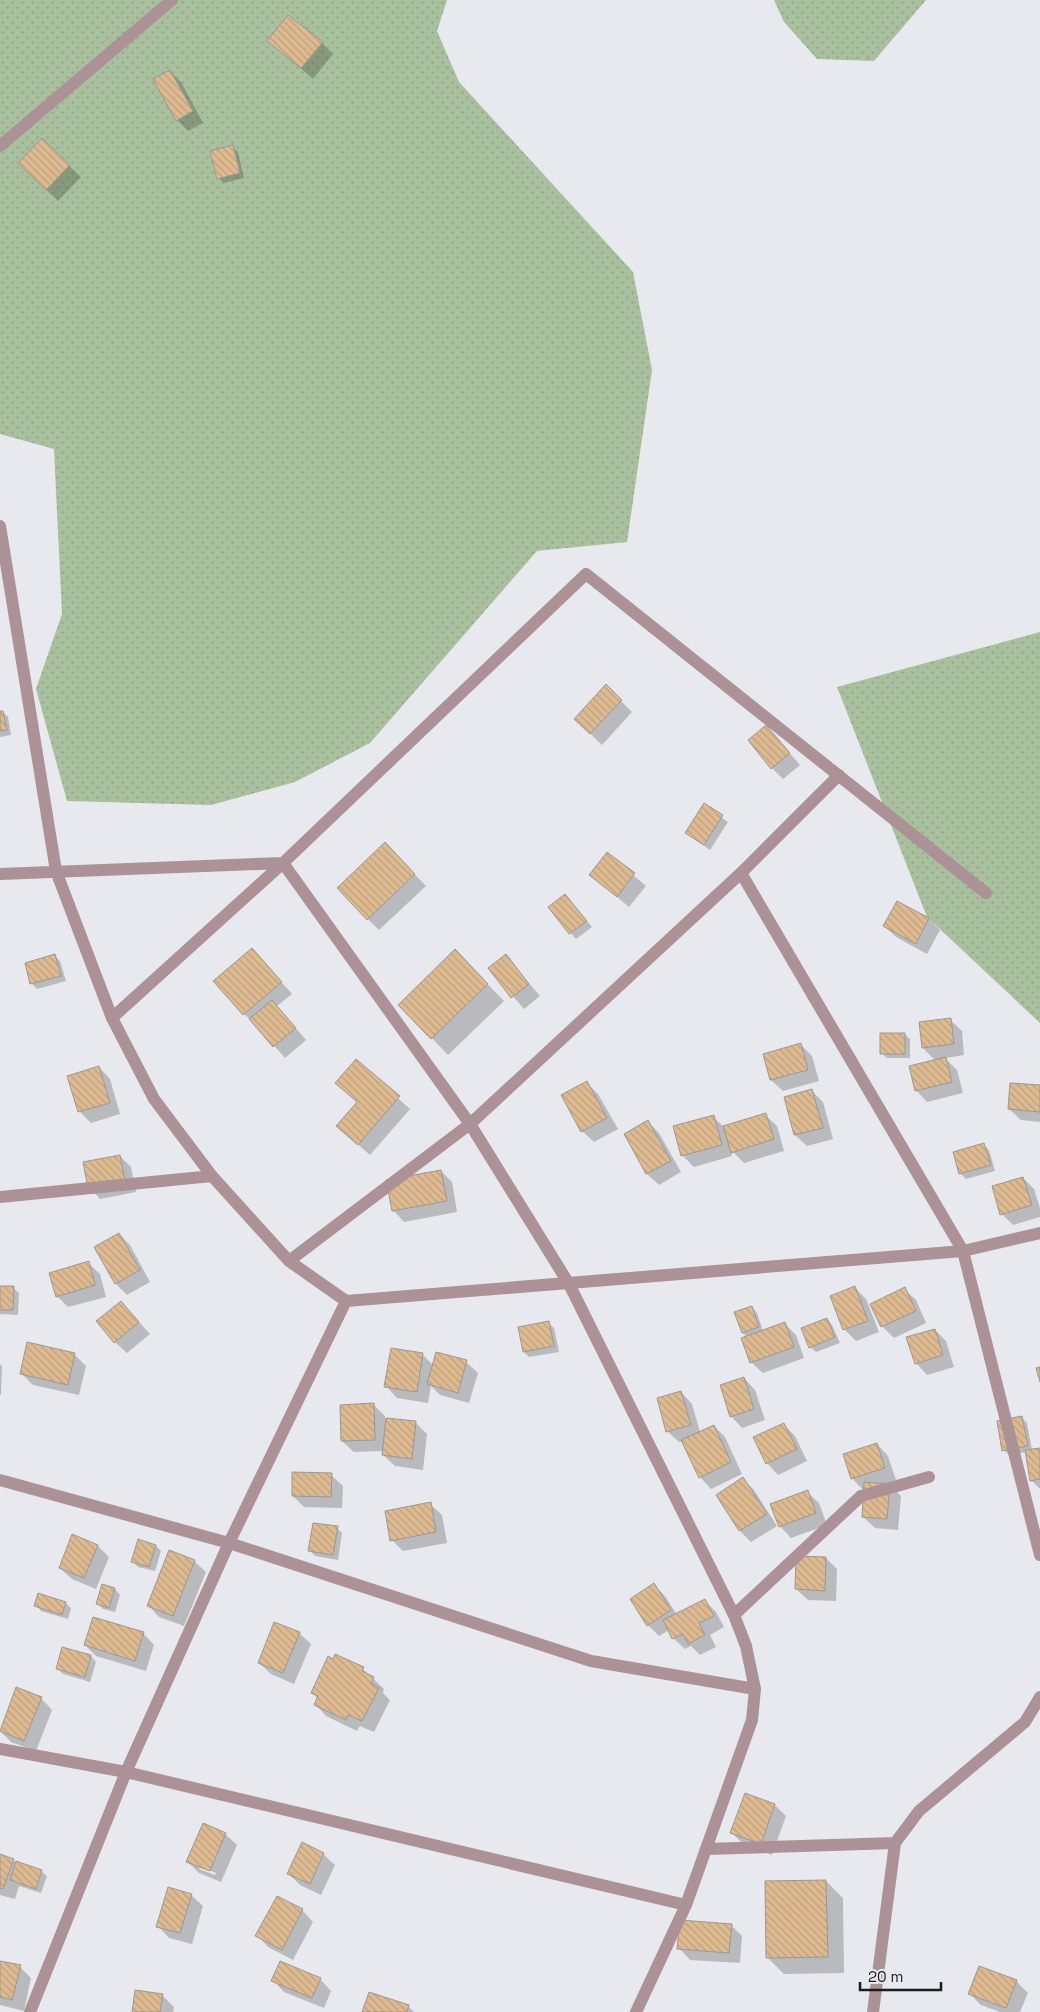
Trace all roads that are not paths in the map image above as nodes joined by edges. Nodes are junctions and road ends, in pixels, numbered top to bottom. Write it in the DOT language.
graph roads {
  1 [pos="172,0"];
  2 [pos="0,146"];
  3 [pos="0,526"];
  4 [pos="14,607"];
  5 [pos="0,608"];
  6 [pos="839,775"];
  7 [pos="283,863"];
  8 [pos="56,871"];
  9 [pos="741,873"];
  10 [pos="0,874"];
  11 [pos="986,893"];
  12 [pos="112,1018"];
  13 [pos="470,1124"];
  14 [pos="212,1176"];
  15 [pos="0,1197"];
  16 [pos="1040,1233"];
  17 [pos="963,1251"];
  18 [pos="289,1261"];
  19 [pos="569,1284"];
  20 [pos="346,1300"];
  21 [pos="929,1477"];
  22 [pos="0,1480"];
  23 [pos="229,1543"];
  24 [pos="1040,1555"];
  25 [pos="734,1615"];
  26 [pos="755,1690"];
  27 [pos="1040,1697"];
  28 [pos="0,1749"];
  29 [pos="126,1772"];
  30 [pos="895,1843"];
  31 [pos="706,1849"];
  32 [pos="686,1905"];
  33 [pos="30,2012"];
  34 [pos="636,2012"];
  35 [pos="873,2012"];
  1 -- 2 [label="street"];
  3 -- 4 [label="street"];
  4 -- 5 [label="street"];
  4 -- 8 [label="street"];
  6 -- 7 [label="street"];
  6 -- 9 [label="street"];
  6 -- 11 [label="street"];
  7 -- 8 [label="street"];
  7 -- 12 [label="street"];
  7 -- 13 [label="street"];
  8 -- 10 [label="street"];
  8 -- 12 [label="street"];
  9 -- 13 [label="street"];
  9 -- 17 [label="street"];
  12 -- 14 [label="street"];
  13 -- 18 [label="street"];
  13 -- 19 [label="street"];
  14 -- 15 [label="street"];
  14 -- 18 [label="street"];
  16 -- 17 [label="street"];
  17 -- 19 [label="street"];
  17 -- 24 [label="street"];
  18 -- 20 [label="street"];
  19 -- 20 [label="street"];
  19 -- 25 [label="street"];
  20 -- 23 [label="street"];
  21 -- 25 [label="street"];
  22 -- 23 [label="street"];
  23 -- 26 [label="street"];
  23 -- 29 [label="street"];
  25 -- 26 [label="street"];
  26 -- 31 [label="street"];
  27 -- 30 [label="street"];
  28 -- 29 [label="street"];
  29 -- 32 [label="street"];
  29 -- 33 [label="street"];
  30 -- 31 [label="street"];
  30 -- 35 [label="street"];
  31 -- 32 [label="street"];
  32 -- 34 [label="street"];
}
